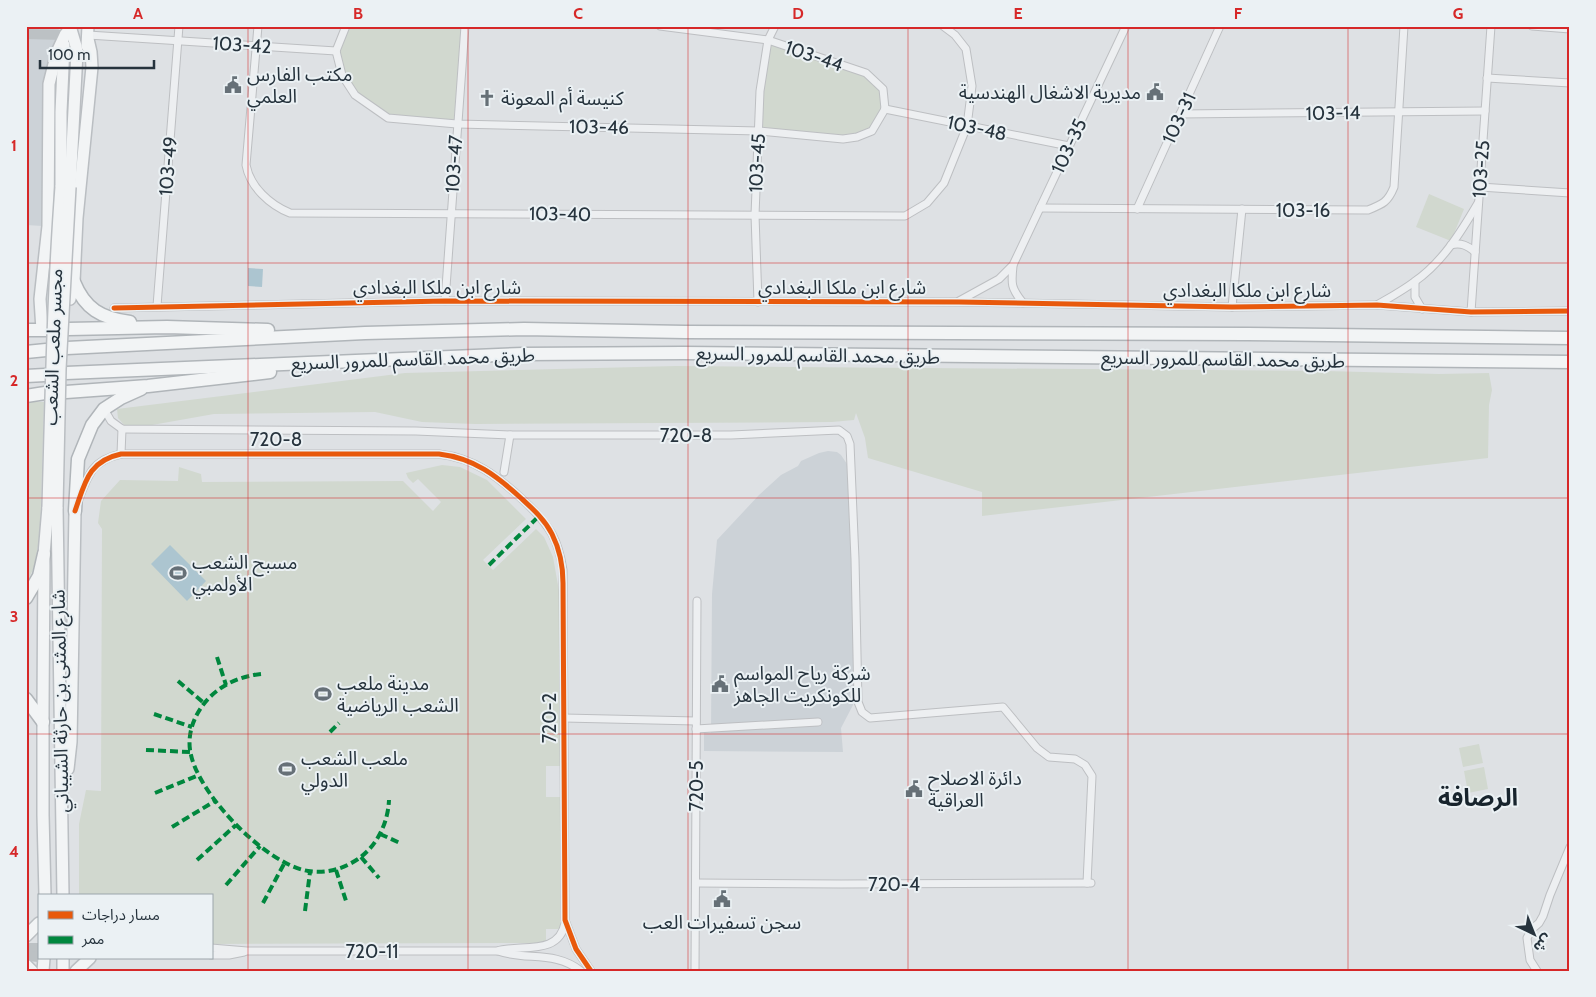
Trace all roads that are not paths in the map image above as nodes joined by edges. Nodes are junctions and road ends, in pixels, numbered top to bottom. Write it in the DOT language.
graph roads {
  1 [pos="179,26"];
  2 [pos="258,26"];
  3 [pos="346,26"];
  4 [pos="465,26"];
  5 [pos="660,26"];
  6 [pos="775,26"];
  7 [pos="943,26"];
  8 [pos="1126,26"];
  9 [pos="1220,26"];
  10 [pos="1404,26"];
  11 [pos="1491,26"];
  12 [pos="1532,26"];
  13 [pos="69,28"];
  14 [pos="1570,29"];
  15 [pos="88,33"];
  16 [pos="26,34"];
  17 [pos="178,40"];
  18 [pos="768,40"];
  19 [pos="256,46"];
  20 [pos="336,51"];
  21 [pos="1487,78"];
  22 [pos="1570,83"];
  23 [pos="885,109"];
  24 [pos="1485,111"];
  25 [pos="1399,112"];
  26 [pos="1180,114"];
  27 [pos="457,124"];
  28 [pos="968,126"];
  29 [pos="759,131"];
  30 [pos="1069,146"];
  31 [pos="66,187"];
  32 [pos="1480,187"];
  33 [pos="1570,193"];
  34 [pos="1479,201"];
  35 [pos="1040,208"];
  36 [pos="1137,209"];
  37 [pos="1242,209"];
  38 [pos="451,213"];
  39 [pos="755,215"];
  40 [pos="1452,245"];
  41 [pos="1476,252"];
  42 [pos="1012,265"];
  43 [pos="74,282"];
  44 [pos="1415,282"];
  45 [pos="40,299"];
  46 [pos="70,299"];
  47 [pos="445,302"];
  48 [pos="758,302"];
  49 [pos="959,302"];
  50 [pos="1023,303"];
  51 [pos="1377,305"];
  52 [pos="157,306"];
  53 [pos="1232,307"];
  54 [pos="114,308"];
  55 [pos="1422,309"];
  56 [pos="1570,311"];
  57 [pos="47,312"];
  58 [pos="1471,312"];
  59 [pos="167,327"];
  60 [pos="68,329"];
  61 [pos="26,330"];
  62 [pos="44,330"];
  63 [pos="365,332"];
  64 [pos="1570,338"];
  65 [pos="67,348"];
  66 [pos="46,350"];
  67 [pos="26,352"];
  68 [pos="368,361"];
  69 [pos="1570,362"];
  70 [pos="66,373"];
  71 [pos="45,375"];
  72 [pos="26,376"];
  73 [pos="148,386"];
  74 [pos="66,392"];
  75 [pos="44,393"];
  76 [pos="26,395"];
  77 [pos="104,409"];
  78 [pos="122,428"];
  79 [pos="510,435"];
  80 [pos="121,454"];
  81 [pos="504,472"];
  82 [pos="502,481"];
  83 [pos="53,507"];
  84 [pos="75,511"];
  85 [pos="44,554"];
  86 [pos="26,598"];
  87 [pos="697,601"];
  88 [pos="26,699"];
  89 [pos="564,718"];
  90 [pos="43,722"];
  91 [pos="818,722"];
  92 [pos="696,725"];
  93 [pos="63,808"];
  94 [pos="1570,847"];
  95 [pos="696,883"];
  96 [pos="1090,883"];
  97 [pos="45,894"];
  98 [pos="63,894"];
  99 [pos="565,920"];
  100 [pos="38,924"];
  101 [pos="26,936"];
  102 [pos="556,940"];
  103 [pos="572,940"];
  104 [pos="212,948"];
  105 [pos="247,951"];
  106 [pos="497,951"];
  107 [pos="212,956"];
  108 [pos="582,959"];
  109 [pos="88,960"];
  110 [pos="26,965"];
  111 [pos="578,969"];
  112 [pos="32,971"];
  113 [pos="76,971"];
  114 [pos="591,971"];
  115 [pos="695,971"];
  116 [pos="1537,971"];
  1 -- 17 [label="street, 103-49"];
  2 -- 19 [label="street, 103-40"];
  3 -- 20 [label="street"];
  4 -- 27 [label="street, 103-47"];
  5 -- 18 [label="street, 103-44"];
  6 -- 18 [label="street, 103-45"];
  7 -- 28 [label="street, 103-40"];
  8 -- 30 [label="street, 103-35"];
  9 -- 26 [label="street, 103-31"];
  10 -- 25 [label="street, 103-16"];
  11 -- 21 [label="street, 103-25"];
  12 -- 14 [label="street"];
  13 -- 16 [label="street"];
  13 -- 31 [label="main road"];
  13 -- 45 [label="main road"];
  15 -- 17 [label="street, 103-42"];
  15 -- 31 [label="main road"];
  15 -- 43 [label="main road"];
  17 -- 19 [label="street, 103-42"];
  17 -- 52 [label="street, 103-49"];
  18 -- 23 [label="street, 103-44"];
  18 -- 29 [label="street, 103-45"];
  19 -- 20 [label="street, 103-42"];
  19 -- 38 [label="street, 103-40"];
  20 -- 27 [label="street, 103-46"];
  21 -- 22 [label="street"];
  21 -- 24 [label="street, 103-25"];
  23 -- 28 [label="street, 103-48"];
  23 -- 29 [label="street, 103-46"];
  24 -- 25 [label="street, 103-14"];
  24 -- 32 [label="street, 103-25"];
  25 -- 26 [label="street, 103-14"];
  25 -- 37 [label="street, 103-16"];
  26 -- 36 [label="street, 103-31"];
  27 -- 29 [label="street, 103-46"];
  27 -- 38 [label="street, 103-47"];
  28 -- 30 [label="street, 103-48"];
  28 -- 39 [label="street, 103-40"];
  29 -- 39 [label="street, 103-45"];
  30 -- 35 [label="street, 103-35"];
  31 -- 83 [label="main road, مجسر ملعب الشعب, bridge"];
  32 -- 33 [label="street"];
  32 -- 34 [label="street, 103-25"];
  34 -- 40 [label="street"];
  34 -- 41 [label="street, 103-25"];
  35 -- 36 [label="street, 103-16"];
  35 -- 42 [label="street, 103-35"];
  36 -- 37 [label="street, 103-16"];
  37 -- 53 [label="street"];
  38 -- 39 [label="street, 103-40"];
  38 -- 47 [label="street, 103-47"];
  39 -- 48 [label="street, 103-45"];
  40 -- 41 [label="street"];
  40 -- 44 [label="street"];
  41 -- 58 [label="street, 103-25"];
  42 -- 49 [label="street, 103-35"];
  42 -- 50 [label="street, 103-35"];
  43 -- 46 [label="main road"];
  43 -- 59 [label="highway"];
  44 -- 51 [label="street"];
  44 -- 55 [label="street"];
  45 -- 57 [label="main road"];
  45 -- 62 [label="main road"];
  47 -- 48 [label="street, شارع ابن ملكا البغدادي"];
  47 -- 52 [label="street, شارع ابن ملكا البغدادي"];
  48 -- 49 [label="street, شارع ابن ملكا البغدادي"];
  49 -- 50 [label="street, شارع ابن ملكا البغدادي"];
  50 -- 53 [label="street, شارع ابن ملكا البغدادي"];
  51 -- 53 [label="street, شارع ابن ملكا البغدادي"];
  51 -- 55 [label="street, شارع ابن ملكا البغدادي"];
  52 -- 54 [label="street, شارع ابن ملكا البغدادي"];
  55 -- 58 [label="street, شارع ابن ملكا البغدادي"];
  56 -- 58 [label="street, شارع ابن ملكا البغدادي"];
  59 -- 60 [label="highway"];
  59 -- 63 [label="highway"];
  61 -- 62 [label="highway"];
  63 -- 64 [label="highway, طريق محمد القاسم للمرور السريع"];
  63 -- 65 [label="highway, طريق محمد القاسم للمرور السريع"];
  66 -- 67 [label="highway"];
  68 -- 69 [label="highway, طريق محمد القاسم للمرور السريع"];
  68 -- 70 [label="highway, طريق محمد القاسم للمرور السريع"];
  68 -- 73 [label="highway"];
  71 -- 72 [label="highway"];
  73 -- 74 [label="highway"];
  73 -- 77 [label="highway"];
  75 -- 76 [label="highway"];
  77 -- 78 [label="street"];
  77 -- 84 [label="highway"];
  78 -- 79 [label="street, 720-8"];
  78 -- 80 [label="street"];
  79 -- 81 [label="street"];
  79 -- 96 [label="street, 720-8"];
  80 -- 82 [label="street, 720-8"];
  80 -- 84 [label="street, 720-8"];
  82 -- 89 [label="street, 720-2"];
  83 -- 85 [label="main road, شارع المثنى بن حارثة الشيباني"];
  83 -- 93 [label="main road, شارع المثنى بن حارثة الشيباني"];
  84 -- 93 [label="main road"];
  85 -- 86 [label="highway"];
  85 -- 90 [label="main road, شارع المثنى بن حارثة الشيباني"];
  87 -- 92 [label="street, 720-5"];
  88 -- 90 [label="highway"];
  89 -- 92 [label="street"];
  89 -- 99 [label="street, 720-2"];
  90 -- 97 [label="main road, شارع المثنى بن حارثة الشيباني"];
  91 -- 92 [label="street"];
  92 -- 95 [label="street, 720-5"];
  93 -- 98 [label="main road, شارع المثنى بن حارثة الشيباني"];
  94 -- 116 [label="street"];
  95 -- 96 [label="street, 720-4"];
  95 -- 115 [label="street, 720-5"];
  99 -- 102 [label="street"];
  99 -- 103 [label="street, 720-2"];
  100 -- 101 [label="main road"];
  102 -- 103 [label="street, 720-11"];
  102 -- 106 [label="street, 720-11"];
  103 -- 108 [label="street, 720-2"];
  104 -- 105 [label="street, 720-11"];
  105 -- 106 [label="street, 720-11"];
  105 -- 107 [label="street, 720-11"];
  106 -- 111 [label="street, 720-11"];
  108 -- 111 [label="street"];
  108 -- 114 [label="street, 720-2"];
  109 -- 113 [label="main road"];
  110 -- 112 [label="main road"];
}
